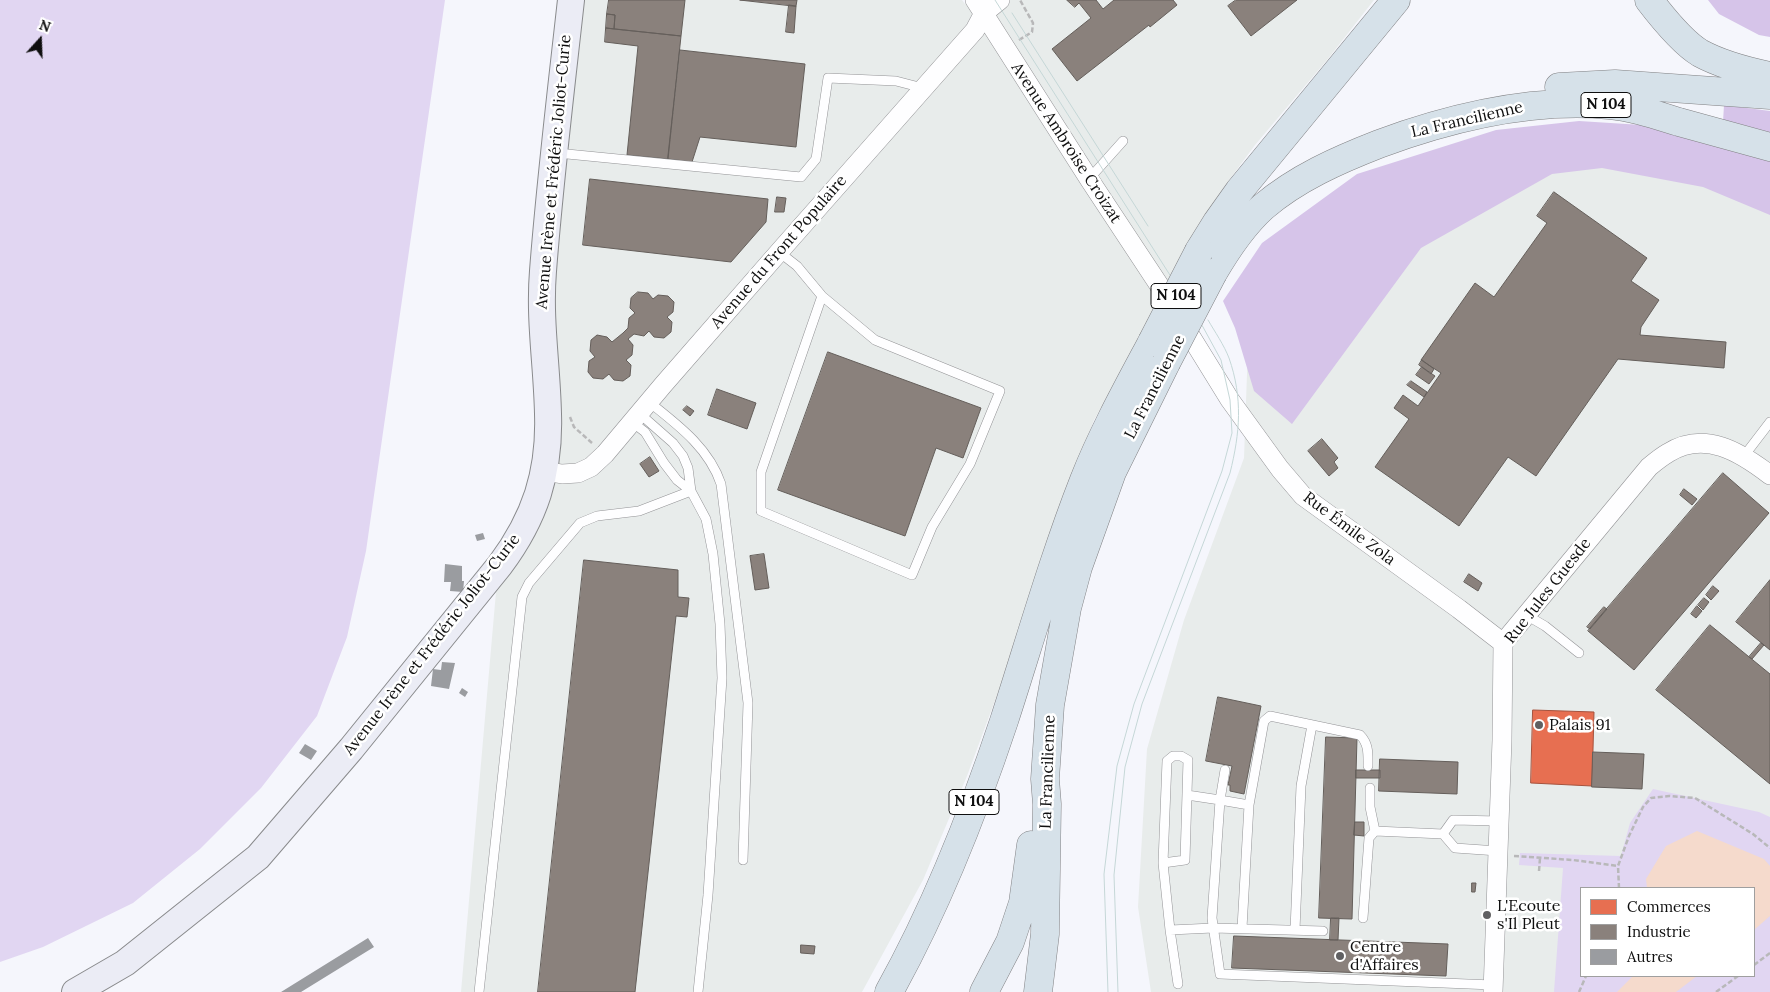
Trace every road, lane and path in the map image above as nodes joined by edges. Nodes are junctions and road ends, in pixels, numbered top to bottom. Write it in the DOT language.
graph roads {
  1 [pos="570,0"];
  2 [pos="1000,0"];
  3 [pos="1020,0"];
  4 [pos="1396,0"];
  5 [pos="1649,0"];
  6 [pos="979,7"];
  7 [pos="1014,44"];
  8 [pos="1770,76"];
  9 [pos="924,88"];
  10 [pos="1770,95"];
  11 [pos="1438,124"];
  12 [pos="1123,141"];
  13 [pos="1770,147"];
  14 [pos="555,153"];
  15 [pos="1089,179"];
  16 [pos="779,252"];
  17 [pos="1206,262"];
  18 [pos="1160,285"];
  19 [pos="822,296"];
  20 [pos="1159,352"];
  21 [pos="569,410"];
  22 [pos="640,412"];
  23 [pos="1770,422"];
  24 [pos="592,443"];
  25 [pos="1744,456"];
  26 [pos="544,472"];
  27 [pos="1770,475"];
  28 [pos="691,491"];
  29 [pos="1526,614"];
  30 [pos="1503,644"];
  31 [pos="1579,653"];
  32 [pos="1312,725"];
  33 [pos="1368,766"];
  34 [pos="1225,770"];
  35 [pos="1045,779"];
  36 [pos="1370,788"];
  37 [pos="1187,795"];
  38 [pos="1220,800"];
  39 [pos="1249,805"];
  40 [pos="1499,821"];
  41 [pos="1375,831"];
  42 [pos="1443,834"];
  43 [pos="1770,848"];
  44 [pos="1498,853"];
  45 [pos="1540,858"];
  46 [pos="743,860"];
  47 [pos="1163,863"];
  48 [pos="1618,866"];
  49 [pos="1540,871"];
  50 [pos="1619,887"];
  51 [pos="1363,918"];
  52 [pos="1213,928"];
  53 [pos="1242,928"];
  54 [pos="1170,930"];
  55 [pos="1295,930"];
  56 [pos="1323,931"];
  57 [pos="1770,953"];
  58 [pos="1755,964"];
  59 [pos="1586,977"];
  60 [pos="1737,977"];
  61 [pos="1178,984"];
  62 [pos="1493,988"];
  63 [pos="74,992"];
  64 [pos="479,992"];
  65 [pos="698,992"];
  66 [pos="890,992"];
  67 [pos="984,992"];
  68 [pos="1038,992"];
  69 [pos="1579,992"];
  70 [pos="1716,992"];
  1 -- 14 [label="main road, Avenue Irène et Frédéric Joliot-Curie"];
  2 -- 6 [label="street, Avenue du Front Populaire"];
  3 -- 7 [label="path"];
  4 -- 17 [label="highway, La Francilienne / N 104"];
  5 -- 8 [label="highway"];
  6 -- 9 [label="street, Avenue du Front Populaire"];
  6 -- 15 [label="street, Avenue Ambroise Croizat"];
  9 -- 14 [label="lane"];
  9 -- 16 [label="street, Avenue du Front Populaire"];
  10 -- 11 [label="highway"];
  11 -- 13 [label="highway, La Francilienne / N 104"];
  11 -- 17 [label="highway, La Francilienne / N 104"];
  12 -- 15 [label="lane"];
  14 -- 26 [label="main road, Avenue Irène et Frédéric Joliot-Curie"];
  15 -- 18 [label="street, Avenue Ambroise Croizat"];
  16 -- 19 [label="lane"];
  16 -- 22 [label="street, Avenue du Front Populaire"];
  17 -- 20 [label="highway, La Francilienne / N 104, bridge"];
  18 -- 30 [label="street, Rue Émile Zola"];
  19 -- 19 [label="lane"];
  20 -- 35 [label="highway, La Francilienne / N 104"];
  20 -- 66 [label="highway, La Francilienne / N 104"];
  21 -- 24 [label="path"];
  22 -- 26 [label="street, Avenue du Front Populaire"];
  22 -- 28 [label="lane"];
  22 -- 28 [label="lane"];
  22 -- 46 [label="lane"];
  23 -- 25 [label="lane"];
  25 -- 27 [label="street, Rue Jules Guesde"];
  25 -- 29 [label="street, Rue Jules Guesde"];
  26 -- 63 [label="main road, Avenue Irène et Frédéric Joliot-Curie"];
  28 -- 64 [label="lane"];
  28 -- 65 [label="lane"];
  29 -- 30 [label="street, Rue Jules Guesde"];
  29 -- 31 [label="lane"];
  30 -- 40 [label="street, Rue Jules Guesde"];
  32 -- 33 [label="lane"];
  32 -- 39 [label="lane"];
  32 -- 55 [label="lane"];
  34 -- 38 [label="lane"];
  35 -- 67 [label="highway"];
  35 -- 68 [label="highway, La Francilienne / N 104"];
  36 -- 41 [label="lane"];
  37 -- 38 [label="lane"];
  37 -- 47 [label="lane"];
  37 -- 47 [label="lane"];
  38 -- 39 [label="lane"];
  38 -- 52 [label="lane"];
  39 -- 53 [label="lane"];
  40 -- 42 [label="lane"];
  40 -- 44 [label="street, Rue Jules Guesde"];
  41 -- 42 [label="lane"];
  41 -- 51 [label="lane"];
  42 -- 44 [label="lane"];
  43 -- 48 [label="path"];
  44 -- 45 [label="path"];
  44 -- 62 [label="street, Rue Jules Guesde"];
  45 -- 48 [label="path"];
  45 -- 49 [label="path"];
  47 -- 54 [label="lane"];
  48 -- 50 [label="path"];
  52 -- 53 [label="lane"];
  52 -- 54 [label="lane"];
  52 -- 62 [label="lane"];
  53 -- 55 [label="lane"];
  54 -- 61 [label="lane"];
  55 -- 56 [label="lane"];
  57 -- 58 [label="path"];
  59 -- 69 [label="path"];
  60 -- 70 [label="path"];
}
